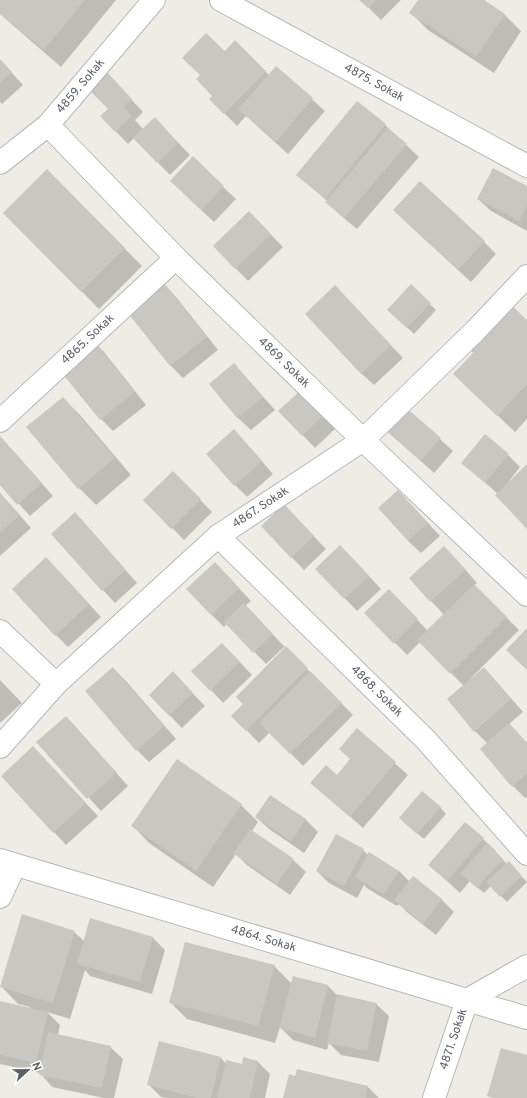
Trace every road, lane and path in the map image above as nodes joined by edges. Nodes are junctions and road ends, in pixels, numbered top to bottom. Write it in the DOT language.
graph roads {
  1 [pos="154,0"];
  2 [pos="221,0"];
  3 [pos="48,125"];
  4 [pos="0,163"];
  5 [pos="527,166"];
  6 [pos="176,258"];
  7 [pos="527,276"];
  8 [pos="0,421"];
  9 [pos="362,440"];
  10 [pos="218,536"];
  11 [pos="527,595"];
  12 [pos="0,630"];
  13 [pos="56,684"];
  14 [pos="0,747"];
  15 [pos="527,854"];
  16 [pos="7,862"];
  17 [pos="0,897"];
  18 [pos="527,966"];
  19 [pos="467,1000"];
  20 [pos="527,1018"];
  21 [pos="434,1098"];
  1 -- 3 [label="street, 4859. Sokak"];
  2 -- 5 [label="street, 4875. Sokak"];
  3 -- 4 [label="street, 4859. Sokak"];
  3 -- 6 [label="street, 4869. Sokak"];
  6 -- 8 [label="street, 4865. Sokak"];
  6 -- 9 [label="street, 4869. Sokak"];
  7 -- 9 [label="street, 4867. Sokak"];
  9 -- 10 [label="street, 4867. Sokak"];
  9 -- 11 [label="street, 4869. Sokak"];
  10 -- 13 [label="street, 4867. Sokak"];
  10 -- 15 [label="street, 4868. Sokak"];
  12 -- 13 [label="street"];
  13 -- 14 [label="street, 4867. Sokak"];
  16 -- 17 [label="street"];
  16 -- 19 [label="street, 4864. Sokak"];
  18 -- 19 [label="street, 4871. Sokak"];
  19 -- 20 [label="street, 4864. Sokak"];
  19 -- 21 [label="street, 4871. Sokak"];
}
